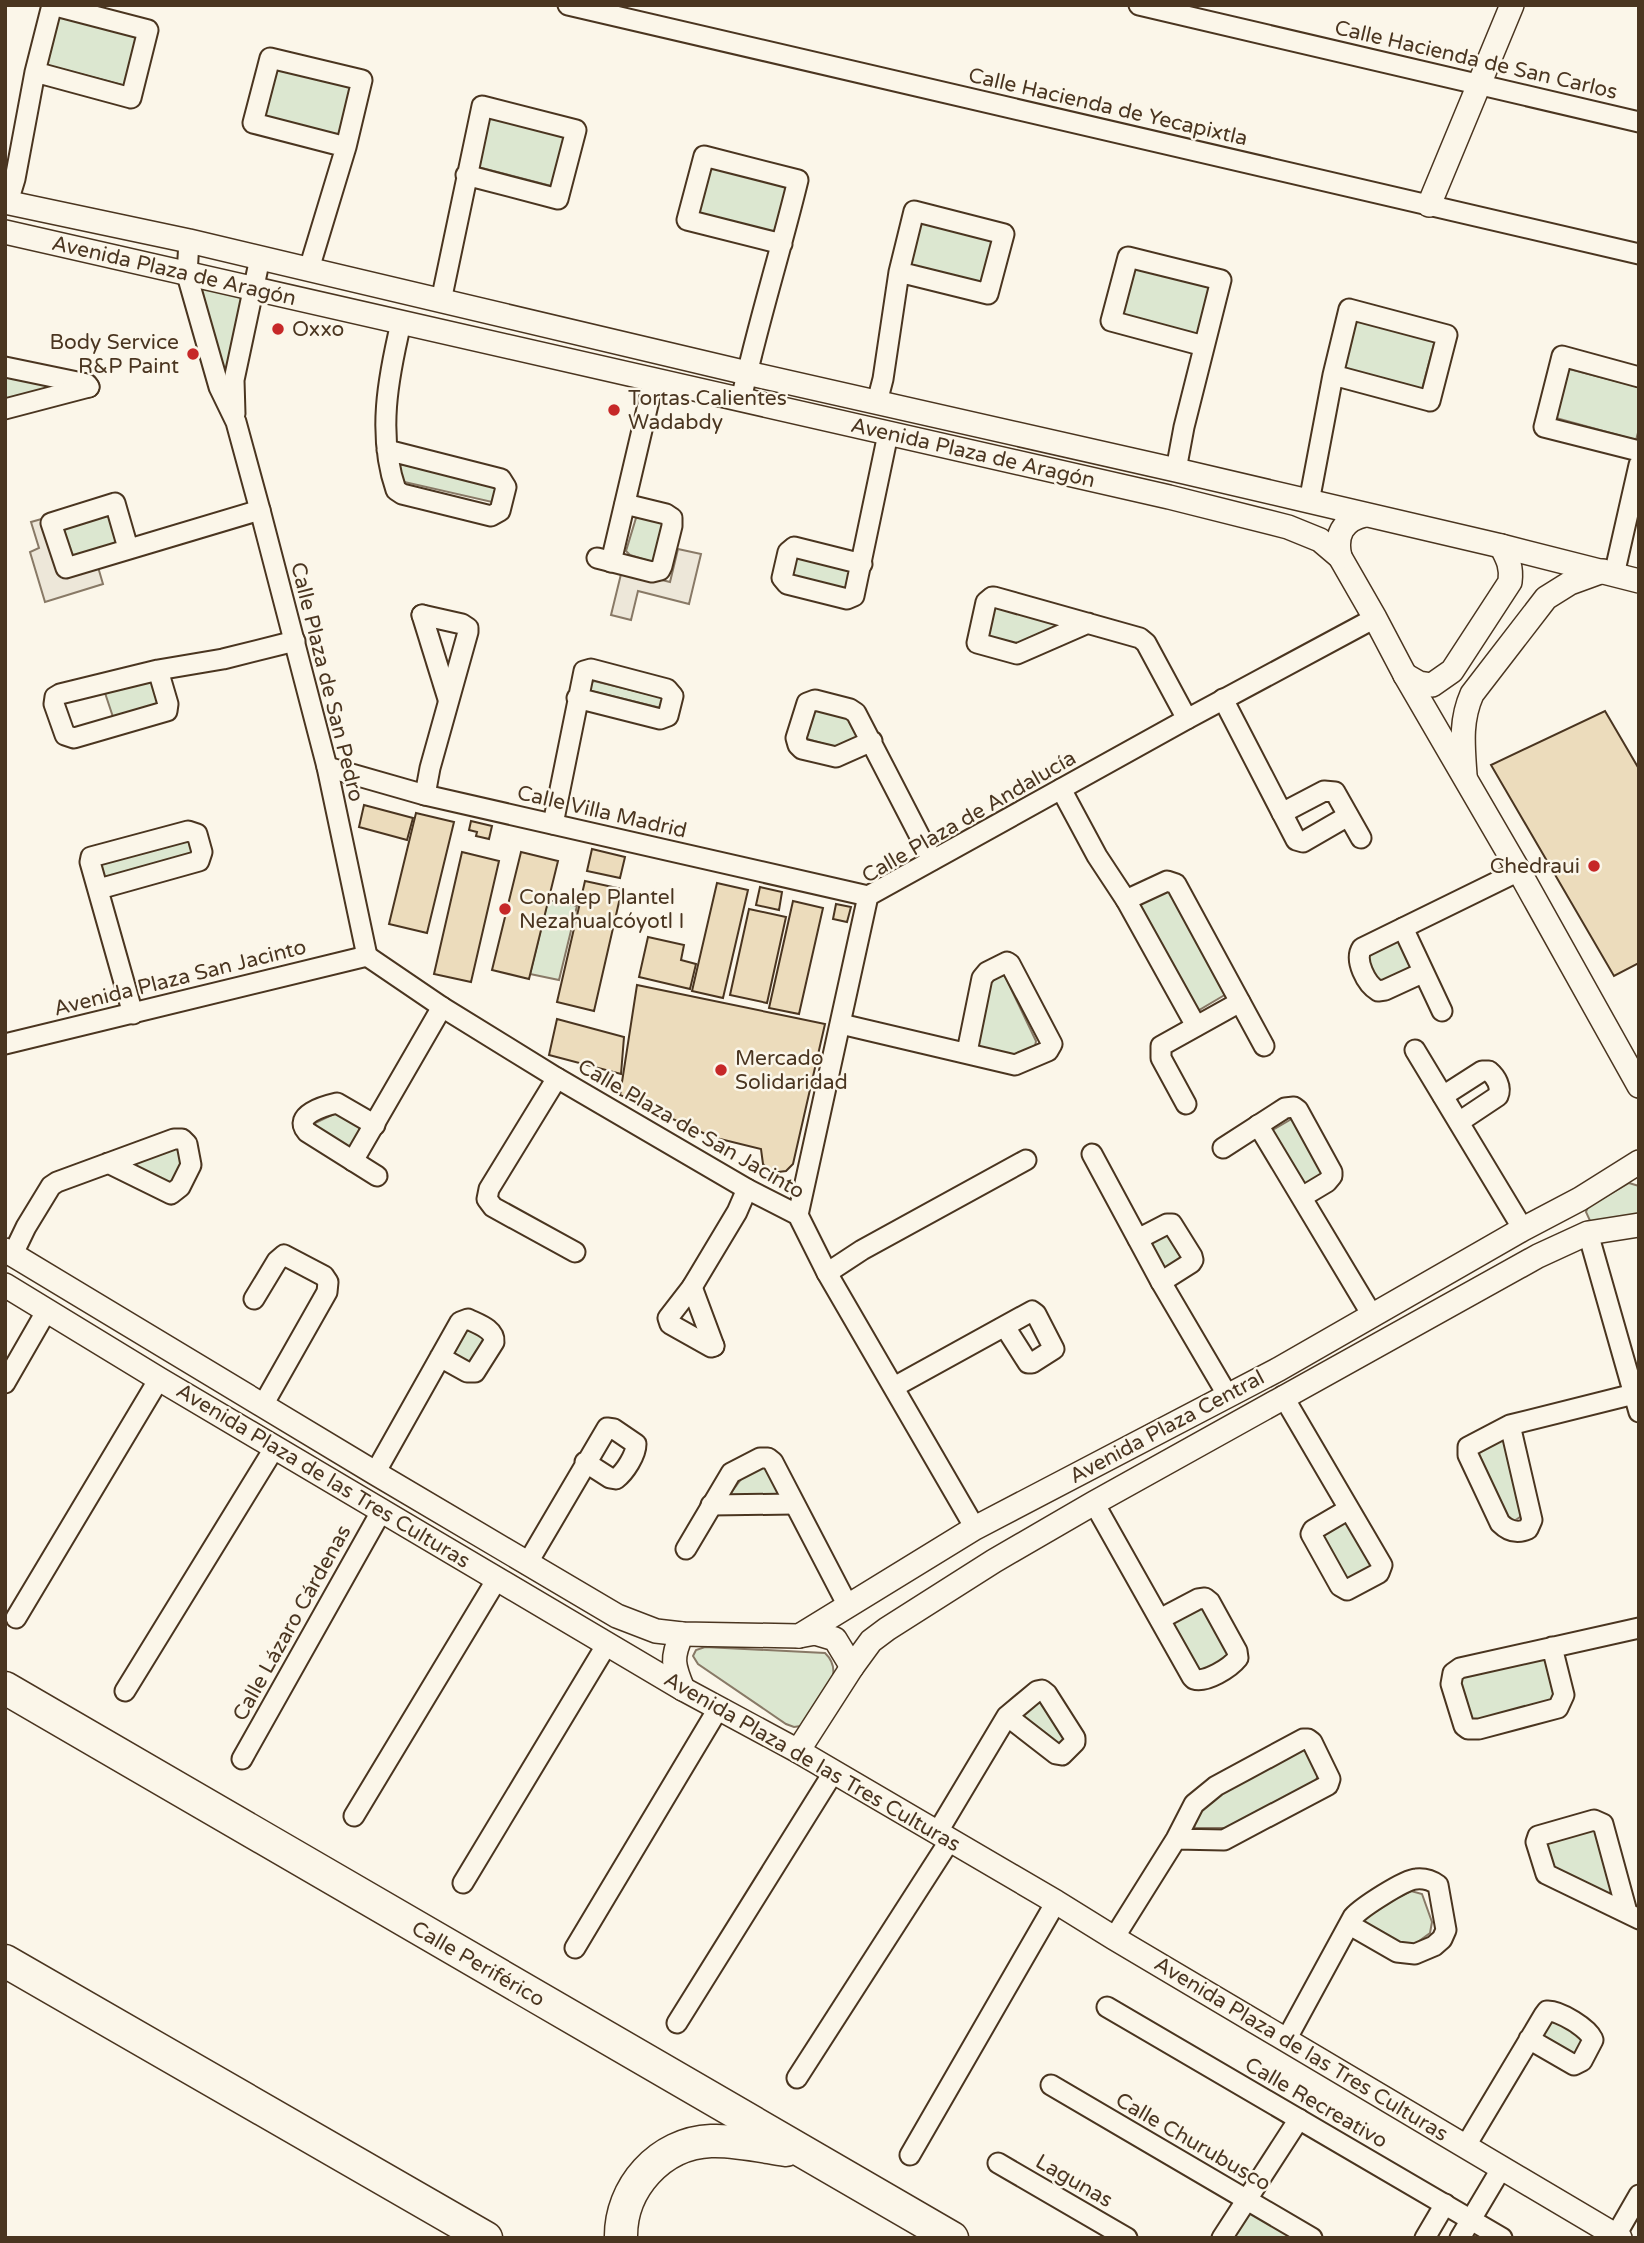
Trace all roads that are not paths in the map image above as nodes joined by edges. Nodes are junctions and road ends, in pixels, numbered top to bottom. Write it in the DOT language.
graph roads {
  1 [pos="568,5"];
  2 [pos="1139,5"];
  3 [pos="1511,5"];
  4 [pos="35,72"];
  5 [pos="1479,84"];
  6 [pos="1639,122"];
  7 [pos="346,147"];
  8 [pos="466,174"];
  9 [pos="6,202"];
  10 [pos="1429,205"];
  11 [pos="5,232"];
  12 [pos="189,241"];
  13 [pos="782,244"];
  14 [pos="1639,254"];
  15 [pos="260,258"];
  16 [pos="309,269"];
  17 [pos="899,272"];
  18 [pos="187,275"];
  19 [pos="254,289"];
  20 [pos="441,301"];
  21 [pos="401,323"];
  22 [pos="1204,346"];
  23 [pos="5,367"];
  24 [pos="747,373"];
  25 [pos="1333,375"];
  26 [pos="1639,377"];
  27 [pos="654,379"];
  28 [pos="741,400"];
  29 [pos="877,402"];
  30 [pos="5,410"];
  31 [pos="236,422"];
  32 [pos="888,434"];
  33 [pos="387,450"];
  34 [pos="1639,452"];
  35 [pos="1639,465"];
  36 [pos="1177,470"];
  37 [pos="1309,502"];
  38 [pos="625,504"];
  39 [pos="260,510"];
  40 [pos="1364,515"];
  41 [pos="1502,546"];
  42 [pos="128,548"];
  43 [pos="1339,558"];
  44 [pos="862,564"];
  45 [pos="1608,573"];
  46 [pos="1639,581"];
  47 [pos="1376,618"];
  48 [pos="1088,623"];
  49 [pos="295,641"];
  50 [pos="158,670"];
  51 [pos="1405,675"];
  52 [pos="577,698"];
  53 [pos="448,699"];
  54 [pos="1223,699"];
  55 [pos="1187,719"];
  56 [pos="872,741"];
  57 [pos="327,767"];
  58 [pos="1466,781"];
  59 [pos="1061,789"];
  60 [pos="425,795"];
  61 [pos="1282,813"];
  62 [pos="1348,816"];
  63 [pos="553,824"];
  64 [pos="1361,838"];
  65 [pos="932,860"];
  66 [pos="1519,871"];
  67 [pos="99,889"];
  68 [pos="868,896"];
  69 [pos="1126,900"];
  70 [pos="1402,928"];
  71 [pos="366,956"];
  72 [pos="1422,973"];
  73 [pos="1240,1002"];
  74 [pos="442,1007"];
  75 [pos="1442,1011"];
  76 [pos="133,1014"];
  77 [pos="841,1024"];
  78 [pos="1196,1026"];
  79 [pos="5,1045"];
  80 [pos="1264,1046"];
  81 [pos="1415,1050"];
  82 [pos="967,1052"];
  83 [pos="556,1077"];
  84 [pos="1639,1086"];
  85 [pos="1443,1096"];
  86 [pos="1186,1104"];
  87 [pos="1459,1122"];
  88 [pos="375,1125"];
  89 [pos="1258,1125"];
  90 [pos="1223,1148"];
  91 [pos="1092,1154"];
  92 [pos="1027,1160"];
  93 [pos="353,1161"];
  94 [pos="108,1163"];
  95 [pos="1634,1170"];
  96 [pos="377,1176"];
  97 [pos="747,1189"];
  98 [pos="1302,1197"];
  99 [pos="1580,1199"];
  100 [pos="798,1214"];
  101 [pos="1639,1225"];
  102 [pos="1523,1229"];
  103 [pos="1588,1233"];
  104 [pos="1138,1239"];
  105 [pos="9,1252"];
  106 [pos="575,1252"];
  107 [pos="827,1273"];
  108 [pos="1161,1282"];
  109 [pos="5,1285"];
  110 [pos="692,1287"];
  111 [pos="254,1299"];
  112 [pos="47,1310"];
  113 [pos="1372,1315"];
  114 [pos="1004,1327"];
  115 [pos="440,1357"];
  116 [pos="159,1379"];
  117 [pos="5,1383"];
  118 [pos="894,1387"];
  119 [pos="1228,1396"];
  120 [pos="1283,1396"];
  121 [pos="1636,1403"];
  122 [pos="263,1405"];
  123 [pos="1510,1425"];
  124 [pos="275,1447"];
  125 [pos="585,1462"];
  126 [pos="375,1474"];
  127 [pos="1094,1503"];
  128 [pos="794,1504"];
  129 [pos="711,1505"];
  130 [pos="1349,1508"];
  131 [pos="382,1510"];
  132 [pos="975,1528"];
  133 [pos="686,1549"];
  134 [pos="527,1564"];
  135 [pos="497,1579"];
  136 [pos="848,1606"];
  137 [pos="16,1618"];
  138 [pos="1160,1619"];
  139 [pos="1639,1628"];
  140 [pos="682,1634"];
  141 [pos="799,1636"];
  142 [pos="607,1644"];
  143 [pos="1552,1647"];
  144 [pos="852,1667"];
  145 [pos="5,1688"];
  146 [pos="683,1689"];
  147 [pos="125,1691"];
  148 [pos="718,1709"];
  149 [pos="1007,1716"];
  150 [pos="798,1752"];
  151 [pos="242,1759"];
  152 [pos="833,1773"];
  153 [pos="354,1816"];
  154 [pos="943,1837"];
  155 [pos="1177,1839"];
  156 [pos="463,1883"];
  157 [pos="1056,1902"];
  158 [pos="1633,1915"];
  159 [pos="1350,1925"];
  160 [pos="1114,1938"];
  161 [pos="575,1948"];
  162 [pos="5,1961"];
  163 [pos="1107,2007"];
  164 [pos="677,2023"];
  165 [pos="1529,2039"];
  166 [pos="1286,2040"];
  167 [pos="797,2078"];
  168 [pos="1051,2085"];
  169 [pos="1299,2119"];
  170 [pos="1471,2138"];
  171 [pos="801,2152"];
  172 [pos="910,2155"];
  173 [pos="998,2163"];
  174 [pos="1502,2169"];
  175 [pos="1639,2195"];
  176 [pos="1247,2200"];
  177 [pos="1445,2204"];
  178 [pos="1471,2219"];
  179 [pos="1618,2237"];
  180 [pos="486,2238"];
  181 [pos="621,2238"];
  182 [pos="952,2238"];
  183 [pos="1127,2238"];
  184 [pos="1222,2238"];
  185 [pos="1312,2238"];
  186 [pos="1425,2238"];
  187 [pos="1460,2238"];
  188 [pos="1502,2238"];
  1 -- 10 [label="street, Calle Hacienda de Yecapixtla"];
  2 -- 5 [label="street, Calle Hacienda de San Carlos"];
  3 -- 5 [label="street"];
  4 -- 4 [label="street"];
  4 -- 9 [label="street"];
  5 -- 6 [label="street, Calle Hacienda de San Carlos"];
  5 -- 10 [label="street"];
  7 -- 7 [label="street"];
  7 -- 16 [label="street"];
  8 -- 8 [label="street"];
  8 -- 20 [label="street"];
  9 -- 12 [label="street, Avenida Plaza de Aragón"];
  10 -- 14 [label="street, Calle Hacienda de Yecapixtla"];
  11 -- 18 [label="street, Avenida Plaza de Aragón"];
  12 -- 15 [label="street, Avenida Plaza de Aragón"];
  12 -- 18 [label="street, Calle Plaza de San Pedro"];
  13 -- 13 [label="street"];
  13 -- 24 [label="street"];
  15 -- 16 [label="street, Avenida Plaza de Aragón"];
  15 -- 19 [label="street, Calle Plaza de San Pedro"];
  16 -- 20 [label="street, Avenida Plaza de Aragón"];
  17 -- 17 [label="street"];
  17 -- 29 [label="street"];
  18 -- 19 [label="street, Avenida Plaza de Aragón"];
  18 -- 31 [label="street, Calle Plaza de San Pedro"];
  19 -- 21 [label="street, Avenida Plaza de Aragón"];
  19 -- 31 [label="street, Calle Plaza de San Pedro"];
  20 -- 24 [label="street, Avenida Plaza de Aragón"];
  21 -- 27 [label="street, Avenida Plaza de Aragón"];
  21 -- 33 [label="street"];
  22 -- 22 [label="street"];
  22 -- 36 [label="street"];
  23 -- 30 [label="street"];
  24 -- 28 [label="street"];
  24 -- 29 [label="street, Avenida Plaza de Aragón"];
  25 -- 25 [label="street"];
  25 -- 37 [label="street"];
  26 -- 34 [label="street"];
  27 -- 28 [label="street, Avenida Plaza de Aragón"];
  27 -- 38 [label="street"];
  28 -- 32 [label="street, Avenida Plaza de Aragón"];
  29 -- 36 [label="street, Avenida Plaza de Aragón"];
  31 -- 39 [label="street, Calle Plaza de San Pedro"];
  32 -- 43 [label="street, Avenida Plaza de Aragón"];
  32 -- 44 [label="street"];
  33 -- 33 [label="street"];
  35 -- 45 [label="street"];
  36 -- 37 [label="street, Avenida Plaza de Aragón"];
  37 -- 40 [label="street, Avenida Plaza de Aragón"];
  38 -- 38 [label="street"];
  39 -- 42 [label="street"];
  39 -- 49 [label="street, Calle Plaza de San Pedro"];
  40 -- 41 [label="street, Avenida Plaza de Aragón"];
  40 -- 43 [label="street"];
  41 -- 45 [label="street, Avenida Plaza de Aragón"];
  41 -- 51 [label="street"];
  43 -- 47 [label="street, Avenida Plaza de Aragón"];
  44 -- 44 [label="street"];
  45 -- 46 [label="street, Avenida Plaza de Aragón"];
  45 -- 58 [label="street"];
  47 -- 51 [label="street, Avenida Plaza de Aragón"];
  47 -- 54 [label="street, Calle Plaza de Andalucía"];
  48 -- 48 [label="street"];
  48 -- 55 [label="street"];
  49 -- 50 [label="street"];
  49 -- 57 [label="street, Calle Plaza de San Pedro"];
  50 -- 50 [label="street"];
  51 -- 58 [label="street, Avenida Plaza de Aragón"];
  52 -- 63 [label="street"];
  53 -- 60 [label="street"];
  54 -- 55 [label="street, Calle Plaza de Andalucía"];
  54 -- 61 [label="street"];
  55 -- 59 [label="street, Calle Plaza de Andalucía"];
  56 -- 65 [label="street"];
  57 -- 60 [label="street, Calle Villa Madrid"];
  57 -- 71 [label="street, Calle Plaza de San Pedro"];
  58 -- 66 [label="street, Avenida Plaza de Aragón"];
  59 -- 65 [label="street, Calle Plaza de Andalucía"];
  59 -- 69 [label="street"];
  60 -- 63 [label="street, Calle Villa Madrid"];
  61 -- 62 [label="street"];
  61 -- 62 [label="street"];
  62 -- 64 [label="street"];
  63 -- 68 [label="street, Calle Villa Madrid"];
  65 -- 68 [label="street, Calle Plaza de Andalucía"];
  66 -- 70 [label="street"];
  66 -- 84 [label="street, Avenida Plaza de Aragón"];
  67 -- 67 [label="street"];
  67 -- 76 [label="street"];
  68 -- 77 [label="street, Calle Plaza de Andalucía"];
  69 -- 73 [label="street"];
  69 -- 78 [label="street"];
  70 -- 72 [label="street"];
  70 -- 72 [label="street"];
  71 -- 74 [label="street, Calle Plaza de San Jacinto"];
  71 -- 76 [label="street, Avenida Plaza San Jacinto"];
  72 -- 75 [label="street"];
  73 -- 78 [label="street"];
  73 -- 80 [label="street"];
  74 -- 83 [label="street, Calle Plaza de San Jacinto"];
  74 -- 88 [label="street"];
  76 -- 79 [label="street, Avenida Plaza San Jacinto"];
  77 -- 82 [label="street"];
  77 -- 100 [label="street, Calle Plaza de Andalucía"];
  78 -- 86 [label="street"];
  81 -- 85 [label="street"];
  82 -- 82 [label="street"];
  83 -- 97 [label="street, Calle Plaza de San Jacinto"];
  83 -- 106 [label="street"];
  85 -- 87 [label="street"];
  85 -- 87 [label="street"];
  87 -- 102 [label="street"];
  88 -- 93 [label="street"];
  88 -- 93 [label="street"];
  89 -- 90 [label="street"];
  89 -- 98 [label="street"];
  89 -- 98 [label="street"];
  91 -- 104 [label="street"];
  92 -- 107 [label="street"];
  93 -- 96 [label="street"];
  94 -- 105 [label="street"];
  95 -- 99 [label="street, Avenida Plaza Central"];
  97 -- 100 [label="street, Calle Plaza de San Jacinto"];
  97 -- 110 [label="street"];
  98 -- 113 [label="street"];
  99 -- 102 [label="street, Avenida Plaza Central"];
  99 -- 103 [label="street"];
  100 -- 107 [label="street, Calle Plaza de San Jacinto"];
  101 -- 103 [label="street, Avenida Plaza Central"];
  102 -- 113 [label="street, Avenida Plaza Central"];
  103 -- 120 [label="street, Avenida Plaza Central"];
  103 -- 121 [label="street"];
  104 -- 108 [label="street"];
  104 -- 108 [label="street"];
  105 -- 122 [label="street, Avenida Plaza de las Tres Culturas"];
  107 -- 118 [label="street, Calle Plaza de San Jacinto"];
  108 -- 119 [label="street"];
  109 -- 112 [label="street, Avenida Plaza de las Tres Culturas"];
  111 -- 122 [label="street"];
  112 -- 116 [label="street, Avenida Plaza de las Tres Culturas"];
  112 -- 117 [label="street"];
  113 -- 119 [label="street, Avenida Plaza Central"];
  114 -- 118 [label="street"];
  115 -- 126 [label="street"];
  116 -- 124 [label="street, Avenida Plaza de las Tres Culturas"];
  116 -- 137 [label="street"];
  118 -- 132 [label="street, Calle Plaza de San Jacinto"];
  119 -- 132 [label="street, Avenida Plaza Central"];
  120 -- 127 [label="street, Avenida Plaza Central"];
  120 -- 130 [label="street"];
  121 -- 123 [label="street"];
  122 -- 126 [label="street, Avenida Plaza de las Tres Culturas"];
  123 -- 123 [label="street"];
  124 -- 131 [label="street, Avenida Plaza de las Tres Culturas"];
  124 -- 147 [label="street"];
  125 -- 134 [label="street"];
  126 -- 134 [label="street, Avenida Plaza de las Tres Culturas"];
  127 -- 138 [label="street"];
  127 -- 144 [label="street, Avenida Plaza Central"];
  128 -- 129 [label="street"];
  128 -- 129 [label="street"];
  128 -- 136 [label="street"];
  129 -- 133 [label="street"];
  131 -- 135 [label="street, Avenida Plaza de las Tres Culturas"];
  131 -- 151 [label="street, Calle Lázaro Cárdenas"];
  132 -- 136 [label="street, Avenida Plaza Central"];
  134 -- 140 [label="street, Avenida Plaza de las Tres Culturas"];
  135 -- 142 [label="street, Avenida Plaza de las Tres Culturas"];
  135 -- 153 [label="street"];
  136 -- 141 [label="street, Avenida Plaza Central"];
  139 -- 143 [label="street"];
  140 -- 141 [label="street"];
  140 -- 146 [label="street"];
  141 -- 144 [label="street"];
  142 -- 146 [label="street, Avenida Plaza de las Tres Culturas"];
  142 -- 156 [label="street"];
  143 -- 143 [label="street"];
  144 -- 150 [label="street, Avenida Plaza Central"];
  145 -- 171 [label="highway, Calle Periférico"];
  146 -- 148 [label="street, Avenida Plaza de las Tres Culturas"];
  148 -- 150 [label="street, Avenida Plaza de las Tres Culturas"];
  148 -- 161 [label="street"];
  149 -- 154 [label="street"];
  150 -- 152 [label="street, Avenida Plaza de las Tres Culturas"];
  152 -- 154 [label="street, Avenida Plaza de las Tres Culturas"];
  152 -- 164 [label="street"];
  154 -- 157 [label="street, Avenida Plaza de las Tres Culturas"];
  154 -- 167 [label="street"];
  155 -- 155 [label="street"];
  155 -- 160 [label="street"];
  157 -- 160 [label="street, Avenida Plaza de las Tres Culturas"];
  157 -- 172 [label="street"];
  158 -- 158 [label="street"];
  159 -- 159 [label="street"];
  159 -- 166 [label="street"];
  160 -- 166 [label="street, Avenida Plaza de las Tres Culturas"];
  162 -- 180 [label="highway"];
  163 -- 169 [label="street, Calle Recreativo"];
  165 -- 170 [label="street"];
  166 -- 170 [label="street, Avenida Plaza de las Tres Culturas"];
  168 -- 176 [label="street, Calle Churubusco"];
  169 -- 176 [label="street"];
  169 -- 177 [label="street, Calle Recreativo"];
  170 -- 174 [label="street, Avenida Plaza de las Tres Culturas"];
  171 -- 181 [label="highway"];
  171 -- 182 [label="highway, Calle Periférico"];
  173 -- 183 [label="street, Lagunas"];
  174 -- 178 [label="street"];
  174 -- 179 [label="street, Avenida Plaza de las Tres Culturas"];
  175 -- 179 [label="street"];
  176 -- 184 [label="street"];
  176 -- 185 [label="street, Calle Churubusco"];
  177 -- 178 [label="street, Calle Recreativo"];
  177 -- 186 [label="street"];
  178 -- 187 [label="street"];
  178 -- 188 [label="street, Calle Recreativo"];
}
